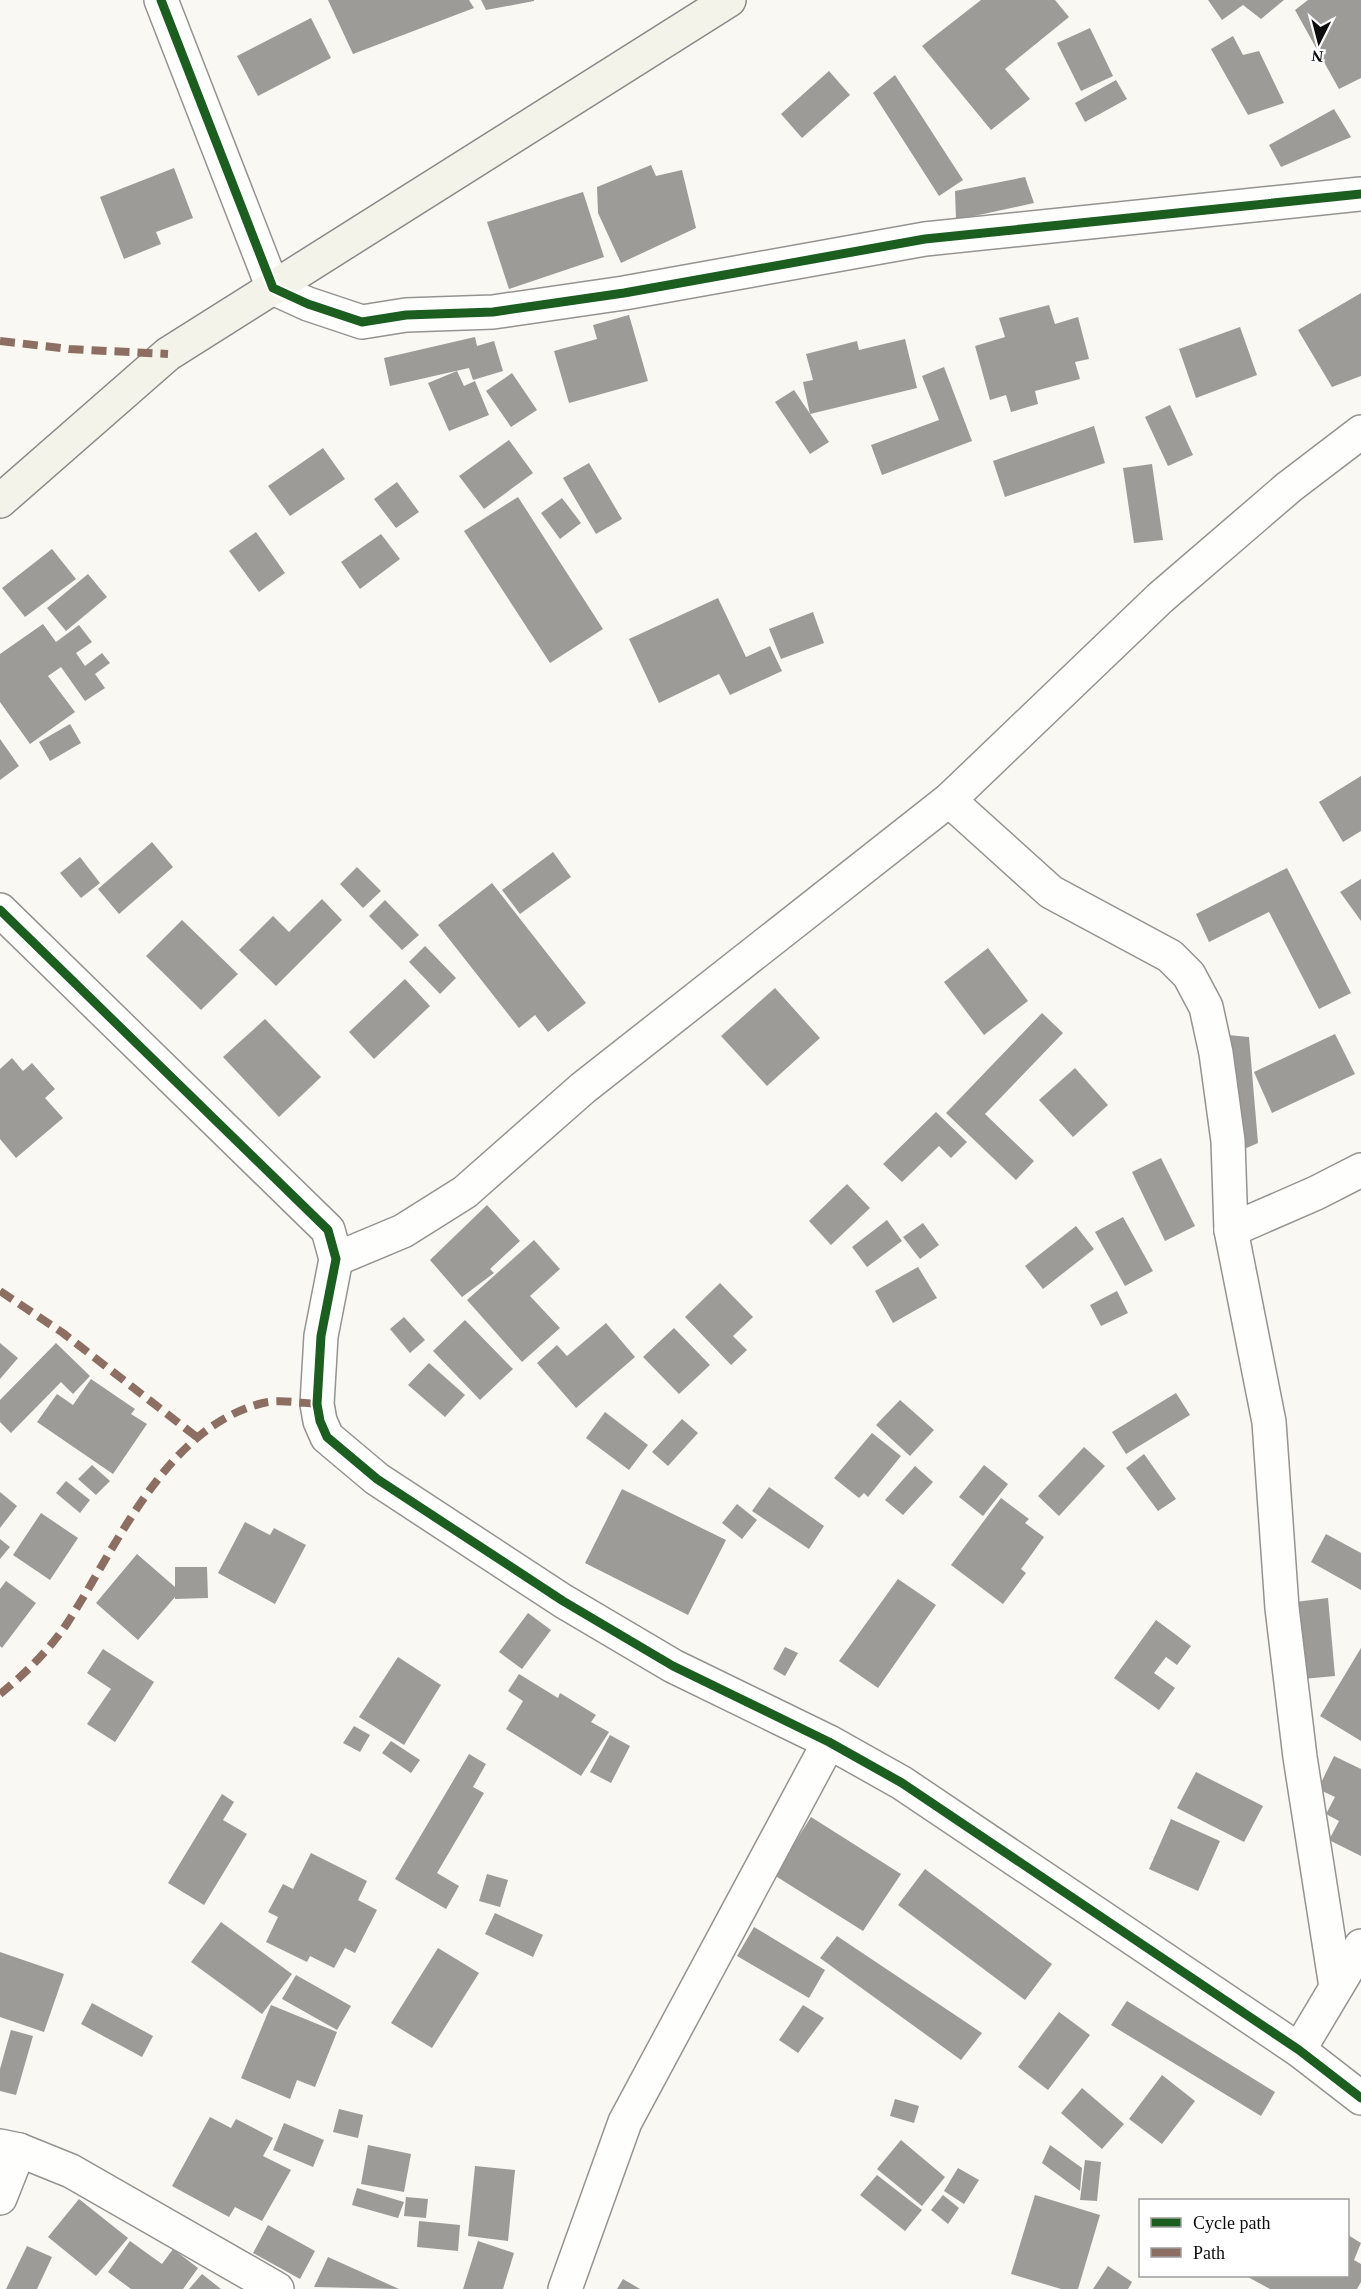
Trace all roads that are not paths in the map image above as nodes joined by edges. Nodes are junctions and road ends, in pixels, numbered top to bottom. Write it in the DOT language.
graph roads {
  1 [pos="161,0"];
  2 [pos="729,0"];
  3 [pos="1361,194"];
  4 [pos="273,288"];
  5 [pos="1361,432"];
  6 [pos="0,501"];
  7 [pos="949,800"];
  8 [pos="0,910"];
  9 [pos="1361,1170"];
  10 [pos="1231,1230"];
  11 [pos="336,1259"];
  12 [pos="829,1742"];
  13 [pos="1361,1946"];
  14 [pos="1336,1987"];
  15 [pos="1299,2050"];
  16 [pos="1361,2098"];
  17 [pos="9,2148"];
  18 [pos="0,2198"];
  19 [pos="277,2289"];
  20 [pos="566,2289"];
  1 -- 4 [label="street"];
  2 -- 4 [label="street"];
  3 -- 4 [label="street"];
  4 -- 6 [label="street"];
  5 -- 7 [label="street"];
  7 -- 10 [label="street"];
  7 -- 11 [label="street"];
  8 -- 11 [label="street"];
  9 -- 10 [label="street"];
  10 -- 14 [label="street"];
  11 -- 12 [label="street"];
  12 -- 15 [label="street"];
  12 -- 20 [label="street"];
  13 -- 14 [label="street"];
  14 -- 15 [label="street"];
  15 -- 16 [label="street"];
  17 -- 18 [label="street"];
  17 -- 19 [label="street"];
}
